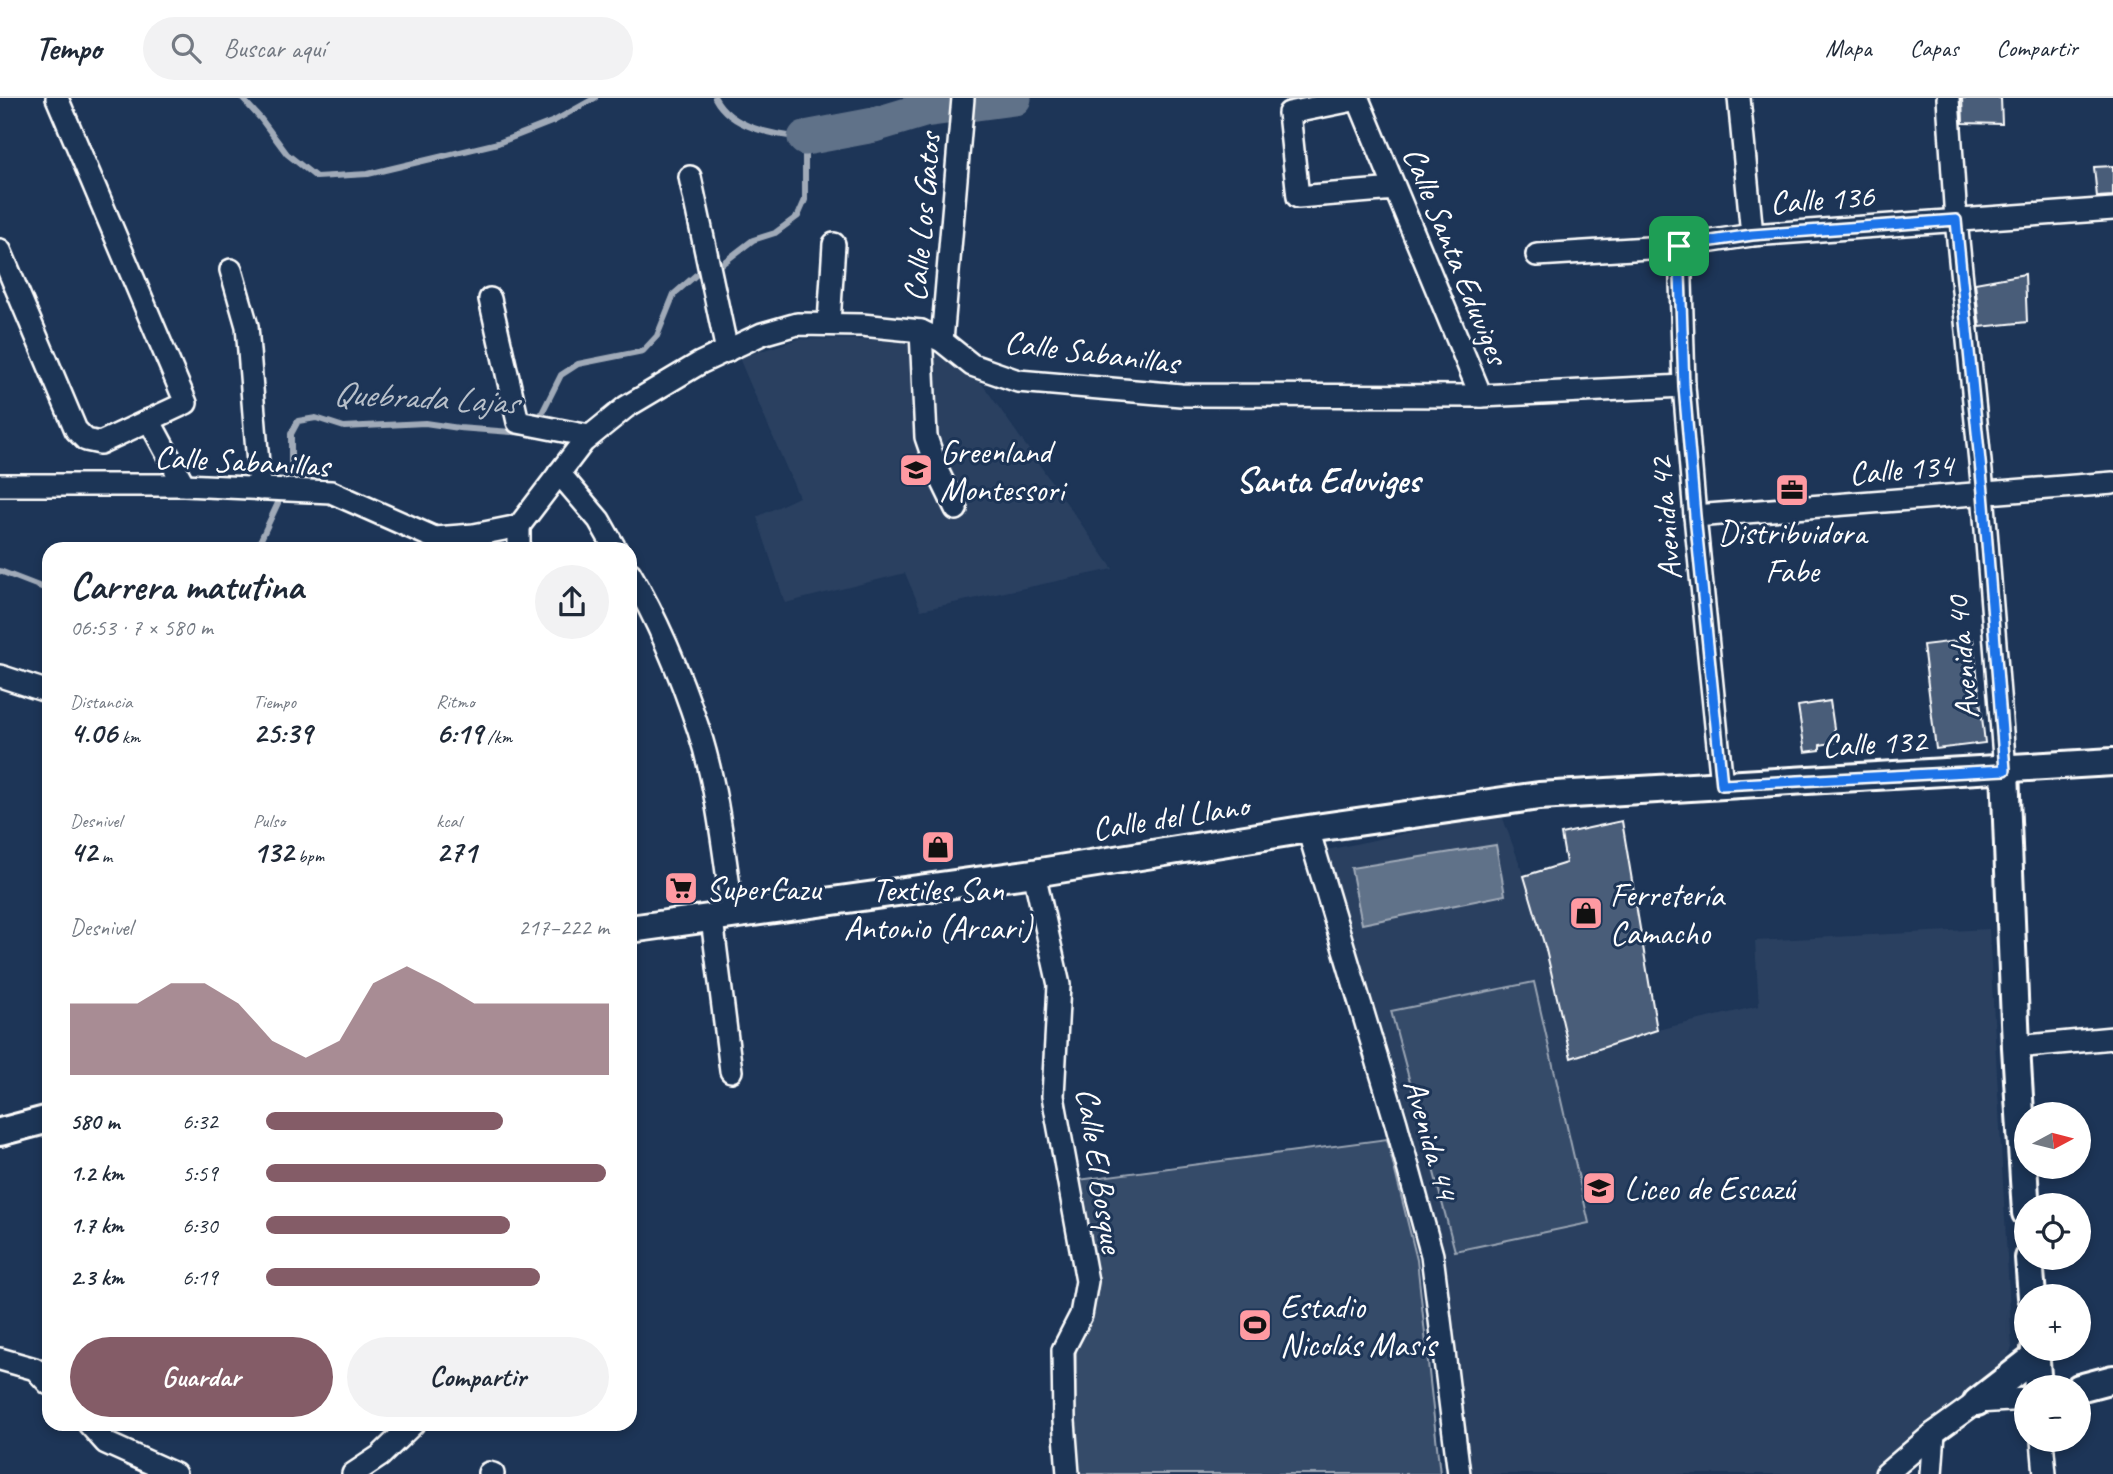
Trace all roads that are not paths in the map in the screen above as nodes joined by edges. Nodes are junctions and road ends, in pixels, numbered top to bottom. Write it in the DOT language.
graph roads {
  1 [pos="57,98"];
  2 [pos="1740,98"];
  3 [pos="1948,98"];
  4 [pos="1358,99"];
  5 [pos="1286,105"];
  6 [pos="962,108"];
  7 [pos="691,177"];
  8 [pos="1395,189"];
  9 [pos="2113,209"];
  10 [pos="1956,220"];
  11 [pos="1752,235"];
  12 [pos="834,244"];
  13 [pos="1679,246"];
  14 [pos="0,250"];
  15 [pos="1537,254"];
  16 [pos="231,270"];
  17 [pos="490,299"];
  18 [pos="829,323"];
  19 [pos="921,331"];
  20 [pos="942,341"];
  21 [pos="727,351"];
  22 [pos="1684,386"];
  23 [pos="1481,396"];
  24 [pos="149,420"];
  25 [pos="589,436"];
  26 [pos="559,473"];
  27 [pos="2113,483"];
  28 [pos="0,485"];
  29 [pos="184,485"];
  30 [pos="260,489"];
  31 [pos="1983,492"];
  32 [pos="956,509"];
  33 [pos="1695,516"];
  34 [pos="519,526"];
  35 [pos="519,542"];
  36 [pos="611,542"];
  37 [pos="637,585"];
  38 [pos="0,676"];
  39 [pos="42,690"];
  40 [pos="2113,762"];
  41 [pos="2005,770"];
  42 [pos="1722,785"];
  43 [pos="1308,829"];
  44 [pos="1034,873"];
  45 [pos="723,918"];
  46 [pos="637,928"];
  47 [pos="2113,1038"];
  48 [pos="2016,1047"];
  49 [pos="731,1071"];
  50 [pos="42,1121"];
  51 [pos="0,1132"];
  52 [pos="2025,1193"];
  53 [pos="0,1359"];
  54 [pos="2026,1361"];
  55 [pos="42,1376"];
  56 [pos="2113,1379"];
  57 [pos="2091,1385"];
  58 [pos="2014,1400"];
  59 [pos="1977,1402"];
  60 [pos="95,1431"];
  61 [pos="406,1431"];
  62 [pos="1934,1433"];
  63 [pos="2043,1452"];
  64 [pos="175,1474"];
  65 [pos="353,1474"];
  66 [pos="1068,1474"];
  67 [pos="1459,1474"];
  68 [pos="1886,1474"];
  69 [pos="1931,1474"];
  70 [pos="2045,1474"];
  1 -- 24 [label="street"];
  2 -- 11 [label="street"];
  3 -- 10 [label="street, Avenida 40"];
  4 -- 5 [label="street"];
  4 -- 8 [label="street, Calle Santa Eduviges"];
  5 -- 8 [label="street"];
  6 -- 20 [label="street, Calle Los Gatos"];
  7 -- 21 [label="street"];
  8 -- 23 [label="street, Calle Santa Eduviges"];
  9 -- 10 [label="street, Calle 136"];
  10 -- 11 [label="street, Calle 136"];
  10 -- 31 [label="street, Avenida 40"];
  11 -- 13 [label="street, Calle 136"];
  12 -- 18 [label="street"];
  13 -- 15 [label="street, Calle 136"];
  13 -- 22 [label="street, Avenida 42"];
  14 -- 24 [label="street"];
  16 -- 30 [label="street"];
  17 -- 25 [label="street"];
  18 -- 19 [label="street, Calle Sabanillas"];
  18 -- 21 [label="street, Calle Sabanillas"];
  19 -- 20 [label="street, Calle Sabanillas"];
  19 -- 32 [label="street"];
  20 -- 23 [label="street, Calle Sabanillas"];
  21 -- 25 [label="street, Calle Sabanillas"];
  22 -- 23 [label="street, Calle Sabanillas"];
  22 -- 33 [label="street, Avenida 42"];
  24 -- 29 [label="street"];
  25 -- 26 [label="street, Calle Sabanillas"];
  26 -- 34 [label="street, Calle Sabanillas"];
  26 -- 36 [label="street"];
  27 -- 31 [label="street, Calle 134"];
  28 -- 29 [label="street, Calle Sabanillas"];
  29 -- 30 [label="street, Calle Sabanillas"];
  30 -- 34 [label="street, Calle Sabanillas"];
  31 -- 33 [label="street, Calle 134"];
  31 -- 41 [label="street, Avenida 40"];
  33 -- 42 [label="street, Avenida 42"];
  34 -- 35 [label="street"];
  37 -- 45 [label="street"];
  38 -- 39 [label="street"];
  40 -- 41 [label="main road, Calle 132"];
  41 -- 42 [label="main road, Calle 132"];
  41 -- 48 [label="main road, Avenida 40"];
  42 -- 43 [label="main road, Calle del Llano"];
  43 -- 44 [label="main road, Calle del Llano"];
  43 -- 67 [label="street, Avenida 44"];
  44 -- 45 [label="main road, Calle del Llano"];
  44 -- 66 [label="street, Calle El Bosque"];
  45 -- 46 [label="main road, Calle del Llano"];
  45 -- 49 [label="street"];
  47 -- 48 [label="street"];
  48 -- 52 [label="main road, Avenida 40"];
  50 -- 51 [label="main road"];
  53 -- 55 [label="street"];
  54 -- 59 [label="main road"];
  56 -- 57 [label="main road"];
  58 -- 59 [label="street"];
  59 -- 62 [label="street"];
  60 -- 64 [label="street"];
  61 -- 65 [label="street"];
  62 -- 68 [label="street"];
  62 -- 69 [label="street"];
  63 -- 70 [label="street"];
}
